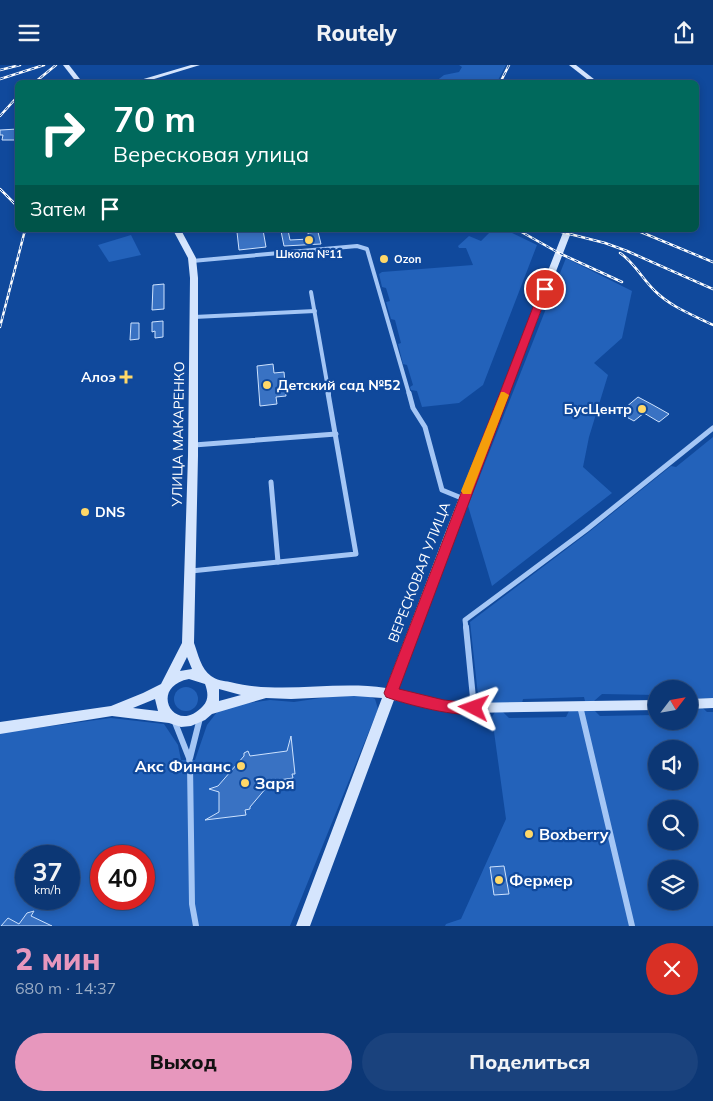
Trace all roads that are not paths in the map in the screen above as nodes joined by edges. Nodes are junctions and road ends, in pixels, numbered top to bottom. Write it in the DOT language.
graph roads {
  1 [pos="66,65"];
  2 [pos="197,65"];
  3 [pos="572,65"];
  4 [pos="78,80"];
  5 [pos="144,80"];
  6 [pos="592,80"];
  7 [pos="178,232"];
  8 [pos="567,232"];
  9 [pos="192,261"];
  10 [pos="312,292"];
  11 [pos="315,311"];
  12 [pos="194,317"];
  13 [pos="713,428"];
  14 [pos="336,434"];
  15 [pos="193,445"];
  16 [pos="271,483"];
  17 [pos="464,499"];
  18 [pos="278,562"];
  19 [pos="190,571"];
  20 [pos="188,643"];
  21 [pos="208,680"];
  22 [pos="165,688"];
  23 [pos="264,693"];
  24 [pos="390,693"];
  25 [pos="713,703"];
  26 [pos="698,704"];
  27 [pos="648,705"];
  28 [pos="580,706"];
  29 [pos="474,708"];
  30 [pos="111,711"];
  31 [pos="204,713"];
  32 [pos="173,719"];
  33 [pos="0,728"];
  34 [pos="189,758"];
  35 [pos="196,926"];
  36 [pos="303,926"];
  37 [pos="632,926"];
  1 -- 4 [label="street"];
  2 -- 5 [label="street"];
  3 -- 6 [label="street"];
  7 -- 9 [label="street, УЛИЦА МАКАРЕНКО"];
  8 -- 17 [label="street, ВЕРЕСКОВАЯ УЛИЦА"];
  9 -- 12 [label="street, УЛИЦА МАКАРЕНКО"];
  9 -- 17 [label="street"];
  10 -- 11 [label="street"];
  11 -- 12 [label="street"];
  11 -- 14 [label="street"];
  12 -- 15 [label="street, УЛИЦА МАКАРЕНКО"];
  13 -- 29 [label="street"];
  14 -- 15 [label="street"];
  14 -- 18 [label="street"];
  15 -- 19 [label="street, УЛИЦА МАКАРЕНКО"];
  16 -- 18 [label="street"];
  17 -- 24 [label="street, ВЕРЕСКОВАЯ УЛИЦА"];
  18 -- 19 [label="street"];
  19 -- 20 [label="street, УЛИЦА МАКАРЕНКО"];
  20 -- 21 [label="street, УЛИЦА МАКАРЕНКО"];
  20 -- 22 [label="street, УЛИЦА МАКАРЕНКО"];
  21 -- 22 [label="street"];
  21 -- 23 [label="street"];
  21 -- 31 [label="street"];
  22 -- 30 [label="street"];
  22 -- 32 [label="street"];
  23 -- 24 [label="street"];
  23 -- 31 [label="street"];
  24 -- 29 [label="street"];
  24 -- 36 [label="street, ВЕРЕСКОВАЯ УЛИЦА"];
  25 -- 26 [label="street"];
  27 -- 28 [label="street"];
  28 -- 29 [label="street"];
  28 -- 37 [label="street"];
  30 -- 32 [label="street"];
  30 -- 33 [label="street"];
  31 -- 32 [label="street"];
  31 -- 34 [label="street"];
  32 -- 34 [label="street"];
  34 -- 35 [label="street"];
}
